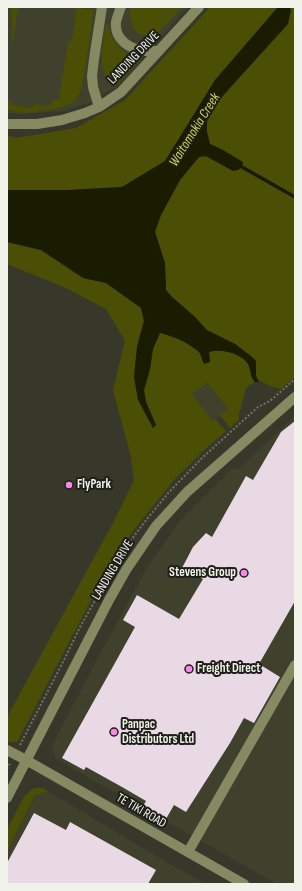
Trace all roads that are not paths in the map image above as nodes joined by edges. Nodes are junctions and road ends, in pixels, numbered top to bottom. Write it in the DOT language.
graph roads {
  1 [pos="102,7"];
  2 [pos="120,7"];
  3 [pos="199,7"];
  4 [pos="159,51"];
  5 [pos="99,107"];
  6 [pos="7,124"];
  7 [pos="295,397"];
  8 [pos="295,665"];
  9 [pos="7,750"];
  10 [pos="26,760"];
  11 [pos="7,798"];
  12 [pos="188,852"];
  13 [pos="244,884"];
  1 -- 5 [label="street"];
  2 -- 4 [label="street"];
  3 -- 4 [label="street, LANDING DRIVE"];
  4 -- 5 [label="street, LANDING DRIVE"];
  5 -- 6 [label="street, LANDING DRIVE"];
  7 -- 10 [label="street, LANDING DRIVE"];
  8 -- 12 [label="street"];
  9 -- 10 [label="street, TE TIKI ROAD"];
  10 -- 11 [label="street, LANDING DRIVE"];
  10 -- 12 [label="street, TE TIKI ROAD"];
  12 -- 13 [label="street, TE TIKI ROAD"];
}
